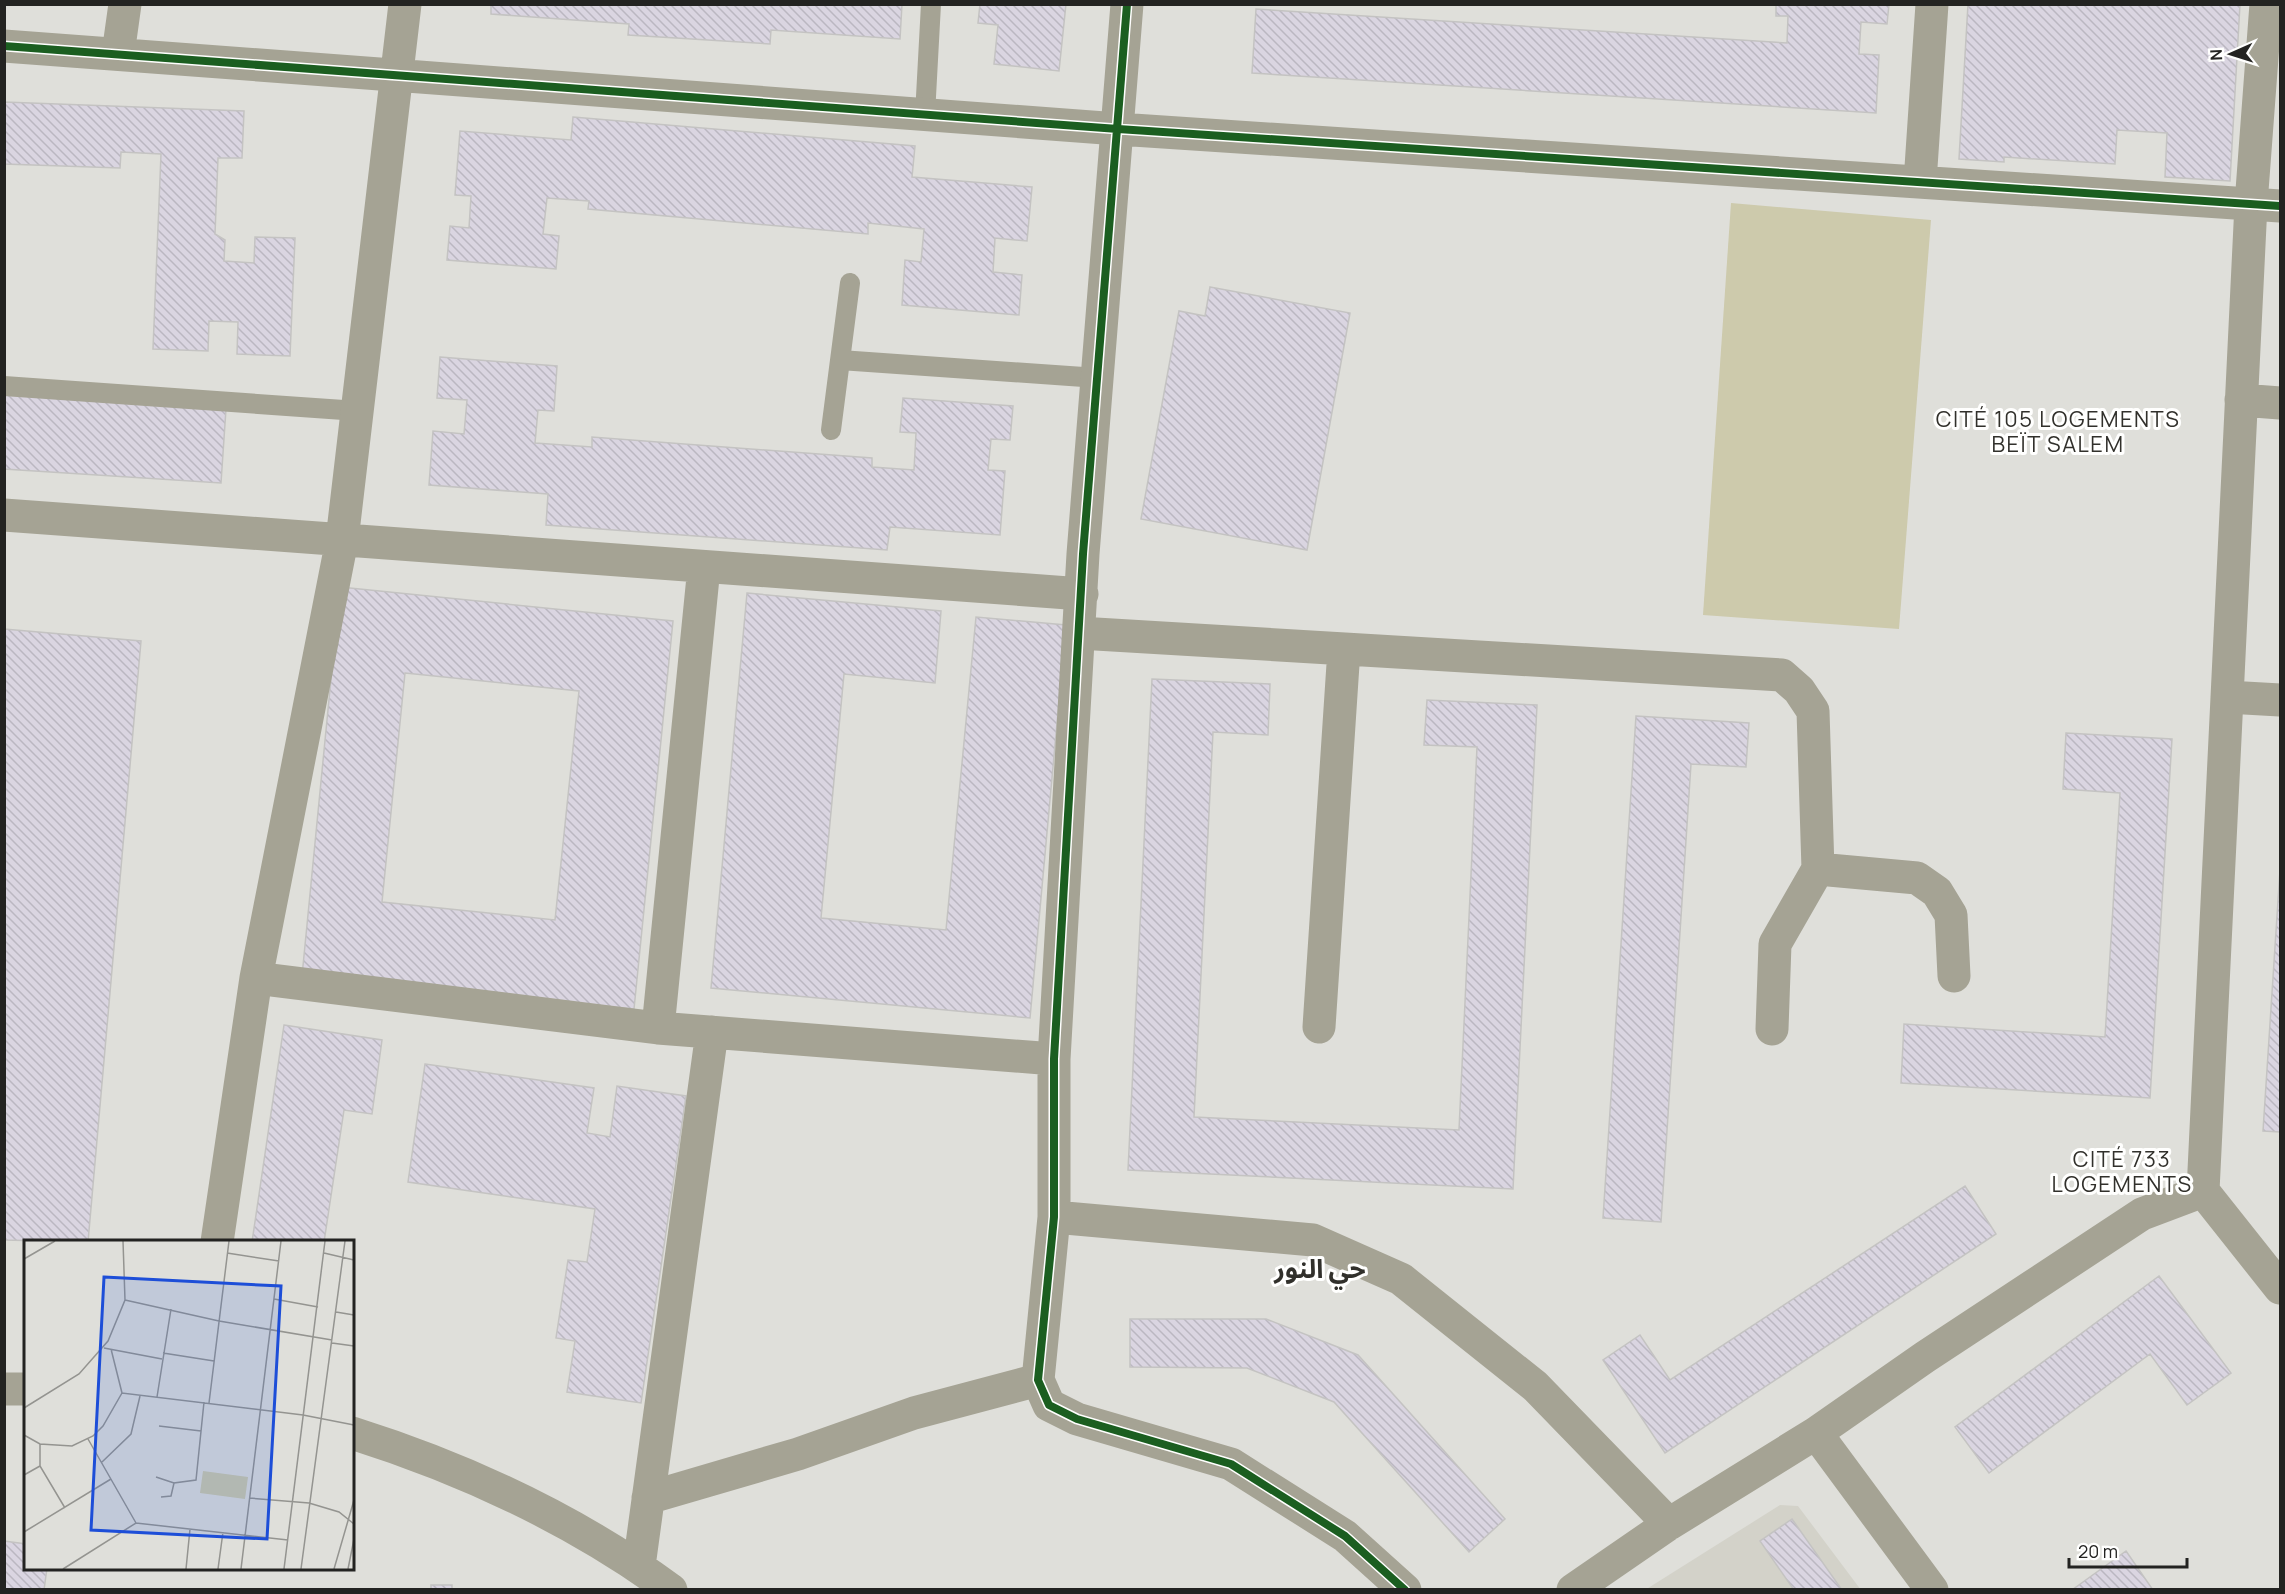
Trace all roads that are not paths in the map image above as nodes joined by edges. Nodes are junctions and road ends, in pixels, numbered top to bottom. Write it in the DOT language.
graph roads {
  1 [pos="125,4"];
  2 [pos="405,4"];
  3 [pos="931,4"];
  4 [pos="1127,4"];
  5 [pos="1932,4"];
  6 [pos="2266,4"];
  7 [pos="4,46"];
  8 [pos="118,54"];
  9 [pos="399,75"];
  10 [pos="925,115"];
  11 [pos="1118,129"];
  12 [pos="1920,182"];
  13 [pos="2266,205"];
  14 [pos="850,283"];
  15 [pos="840,360"];
  16 [pos="1098,378"];
  17 [pos="4,386"];
  18 [pos="2241,400"];
  19 [pos="2280,403"];
  20 [pos="358,411"];
  21 [pos="831,430"];
  22 [pos="4,515"];
  23 [pos="342,540"];
  24 [pos="704,567"];
  25 [pos="1082,594"];
  26 [pos="1079,633"];
  27 [pos="1344,649"];
  28 [pos="2227,697"];
  29 [pos="2280,700"];
  30 [pos="1818,869"];
  31 [pos="1954,976"];
  32 [pos="256,978"];
  33 [pos="1319,1027"];
  34 [pos="658,1028"];
  35 [pos="1772,1029"];
  36 [pos="712,1032"];
  37 [pos="1054,1059"];
  38 [pos="2203,1191"];
  39 [pos="1054,1217"];
  40 [pos="217,1240"];
  41 [pos="2280,1288"];
  42 [pos="1038,1380"];
  43 [pos="4,1389"];
  44 [pos="24,1389"];
  45 [pos="1816,1433"];
  46 [pos="354,1434"];
  47 [pos="648,1498"];
  48 [pos="1669,1524"];
  49 [pos="639,1566"];
  50 [pos="671,1590"];
  51 [pos="1404,1590"];
  52 [pos="1573,1590"];
  53 [pos="1932,1590"];
  1 -- 8 [label="street"];
  2 -- 9 [label="street"];
  3 -- 10 [label="lane"];
  4 -- 11 [label="street"];
  5 -- 12 [label="street"];
  6 -- 13 [label="street"];
  7 -- 8 [label="street"];
  8 -- 9 [label="street"];
  9 -- 10 [label="street"];
  9 -- 20 [label="street"];
  10 -- 11 [label="street"];
  11 -- 12 [label="street"];
  11 -- 16 [label="street"];
  12 -- 13 [label="street"];
  13 -- 18 [label="street"];
  14 -- 15 [label="lane"];
  15 -- 16 [label="lane"];
  15 -- 21 [label="lane"];
  16 -- 25 [label="street"];
  17 -- 20 [label="lane"];
  18 -- 19 [label="street"];
  18 -- 28 [label="street"];
  20 -- 23 [label="street"];
  22 -- 23 [label="street"];
  23 -- 24 [label="street"];
  23 -- 32 [label="street"];
  24 -- 25 [label="street"];
  24 -- 34 [label="street"];
  25 -- 26 [label="street"];
  26 -- 27 [label="street"];
  26 -- 37 [label="street"];
  27 -- 30 [label="street"];
  27 -- 33 [label="street"];
  28 -- 29 [label="street"];
  28 -- 38 [label="street"];
  30 -- 31 [label="street"];
  30 -- 35 [label="street"];
  32 -- 34 [label="street"];
  32 -- 40 [label="street"];
  34 -- 36 [label="street"];
  36 -- 37 [label="street"];
  36 -- 47 [label="street"];
  37 -- 39 [label="street"];
  38 -- 41 [label="street"];
  38 -- 45 [label="street"];
  39 -- 42 [label="street"];
  39 -- 48 [label="street"];
  42 -- 47 [label="street"];
  42 -- 51 [label="street"];
  43 -- 44 [label="street"];
  45 -- 48 [label="street"];
  45 -- 53 [label="street"];
  46 -- 49 [label="street"];
  47 -- 49 [label="street"];
  48 -- 52 [label="street"];
  49 -- 50 [label="street"];
}
